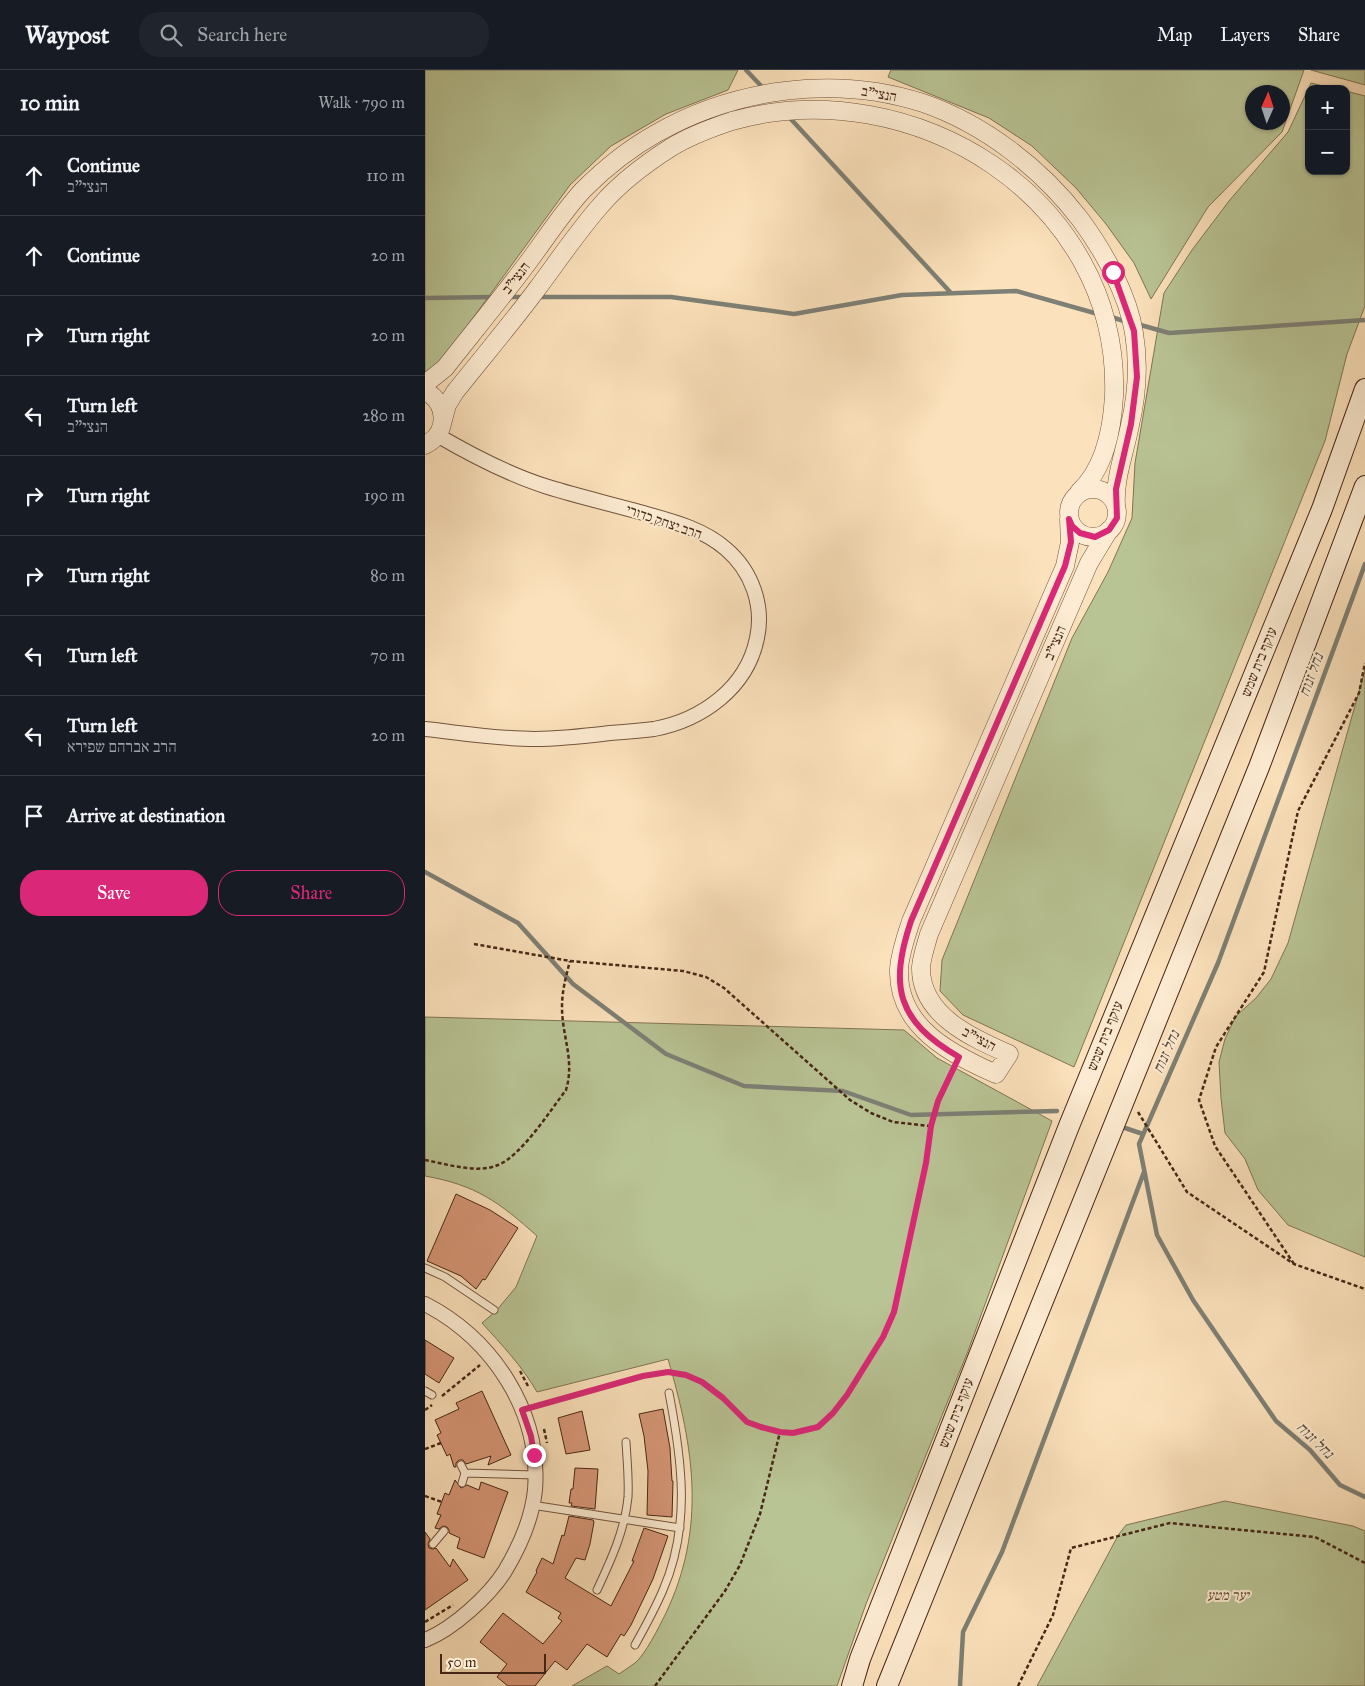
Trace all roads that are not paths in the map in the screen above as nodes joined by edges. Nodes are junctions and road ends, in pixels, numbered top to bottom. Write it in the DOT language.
graph roads {
  1 [pos="425,384"];
  2 [pos="1365,389"];
  3 [pos="425,391"];
  4 [pos="435,433"];
  5 [pos="1365,486"];
  6 [pos="1079,492"];
  7 [pos="1116,506"];
  8 [pos="1069,519"];
  9 [pos="1109,530"];
  10 [pos="425,729"];
  11 [pos="425,1268"];
  12 [pos="425,1304"];
  13 [pos="495,1310"];
  14 [pos="669,1394"];
  15 [pos="626,1442"];
  16 [pos="461,1465"];
  17 [pos="465,1473"];
  18 [pos="535,1476"];
  19 [pos="462,1483"];
  20 [pos="532,1505"];
  21 [pos="624,1519"];
  22 [pos="680,1528"];
  23 [pos="443,1532"];
  24 [pos="433,1544"];
  25 [pos="597,1590"];
  26 [pos="425,1640"];
  27 [pos="635,1645"];
  28 [pos="851,1686"];
  29 [pos="887,1686"];
  1 -- 7 [label="street, הנצי\"ב"];
  2 -- 28 [label="main road, עוקף בית שמש"];
  3 -- 4 [label="street"];
  4 -- 6 [label="street, הנצי\"ב"];
  4 -- 10 [label="street, הרב יצחק כדורי"];
  5 -- 29 [label="main road"];
  6 -- 7 [label="street"];
  6 -- 8 [label="street"];
  7 -- 9 [label="street"];
  8 -- 9 [label="street"];
  8 -- 9 [label="street, הנצי\"ב"];
  11 -- 13 [label="lane"];
  12 -- 18 [label="street"];
  14 -- 22 [label="lane"];
  15 -- 21 [label="lane"];
  16 -- 17 [label="lane"];
  17 -- 18 [label="lane"];
  17 -- 19 [label="lane"];
  18 -- 20 [label="street"];
  20 -- 21 [label="lane"];
  20 -- 26 [label="street"];
  21 -- 22 [label="lane"];
  21 -- 25 [label="lane"];
  22 -- 27 [label="lane"];
  23 -- 24 [label="lane"];
}
